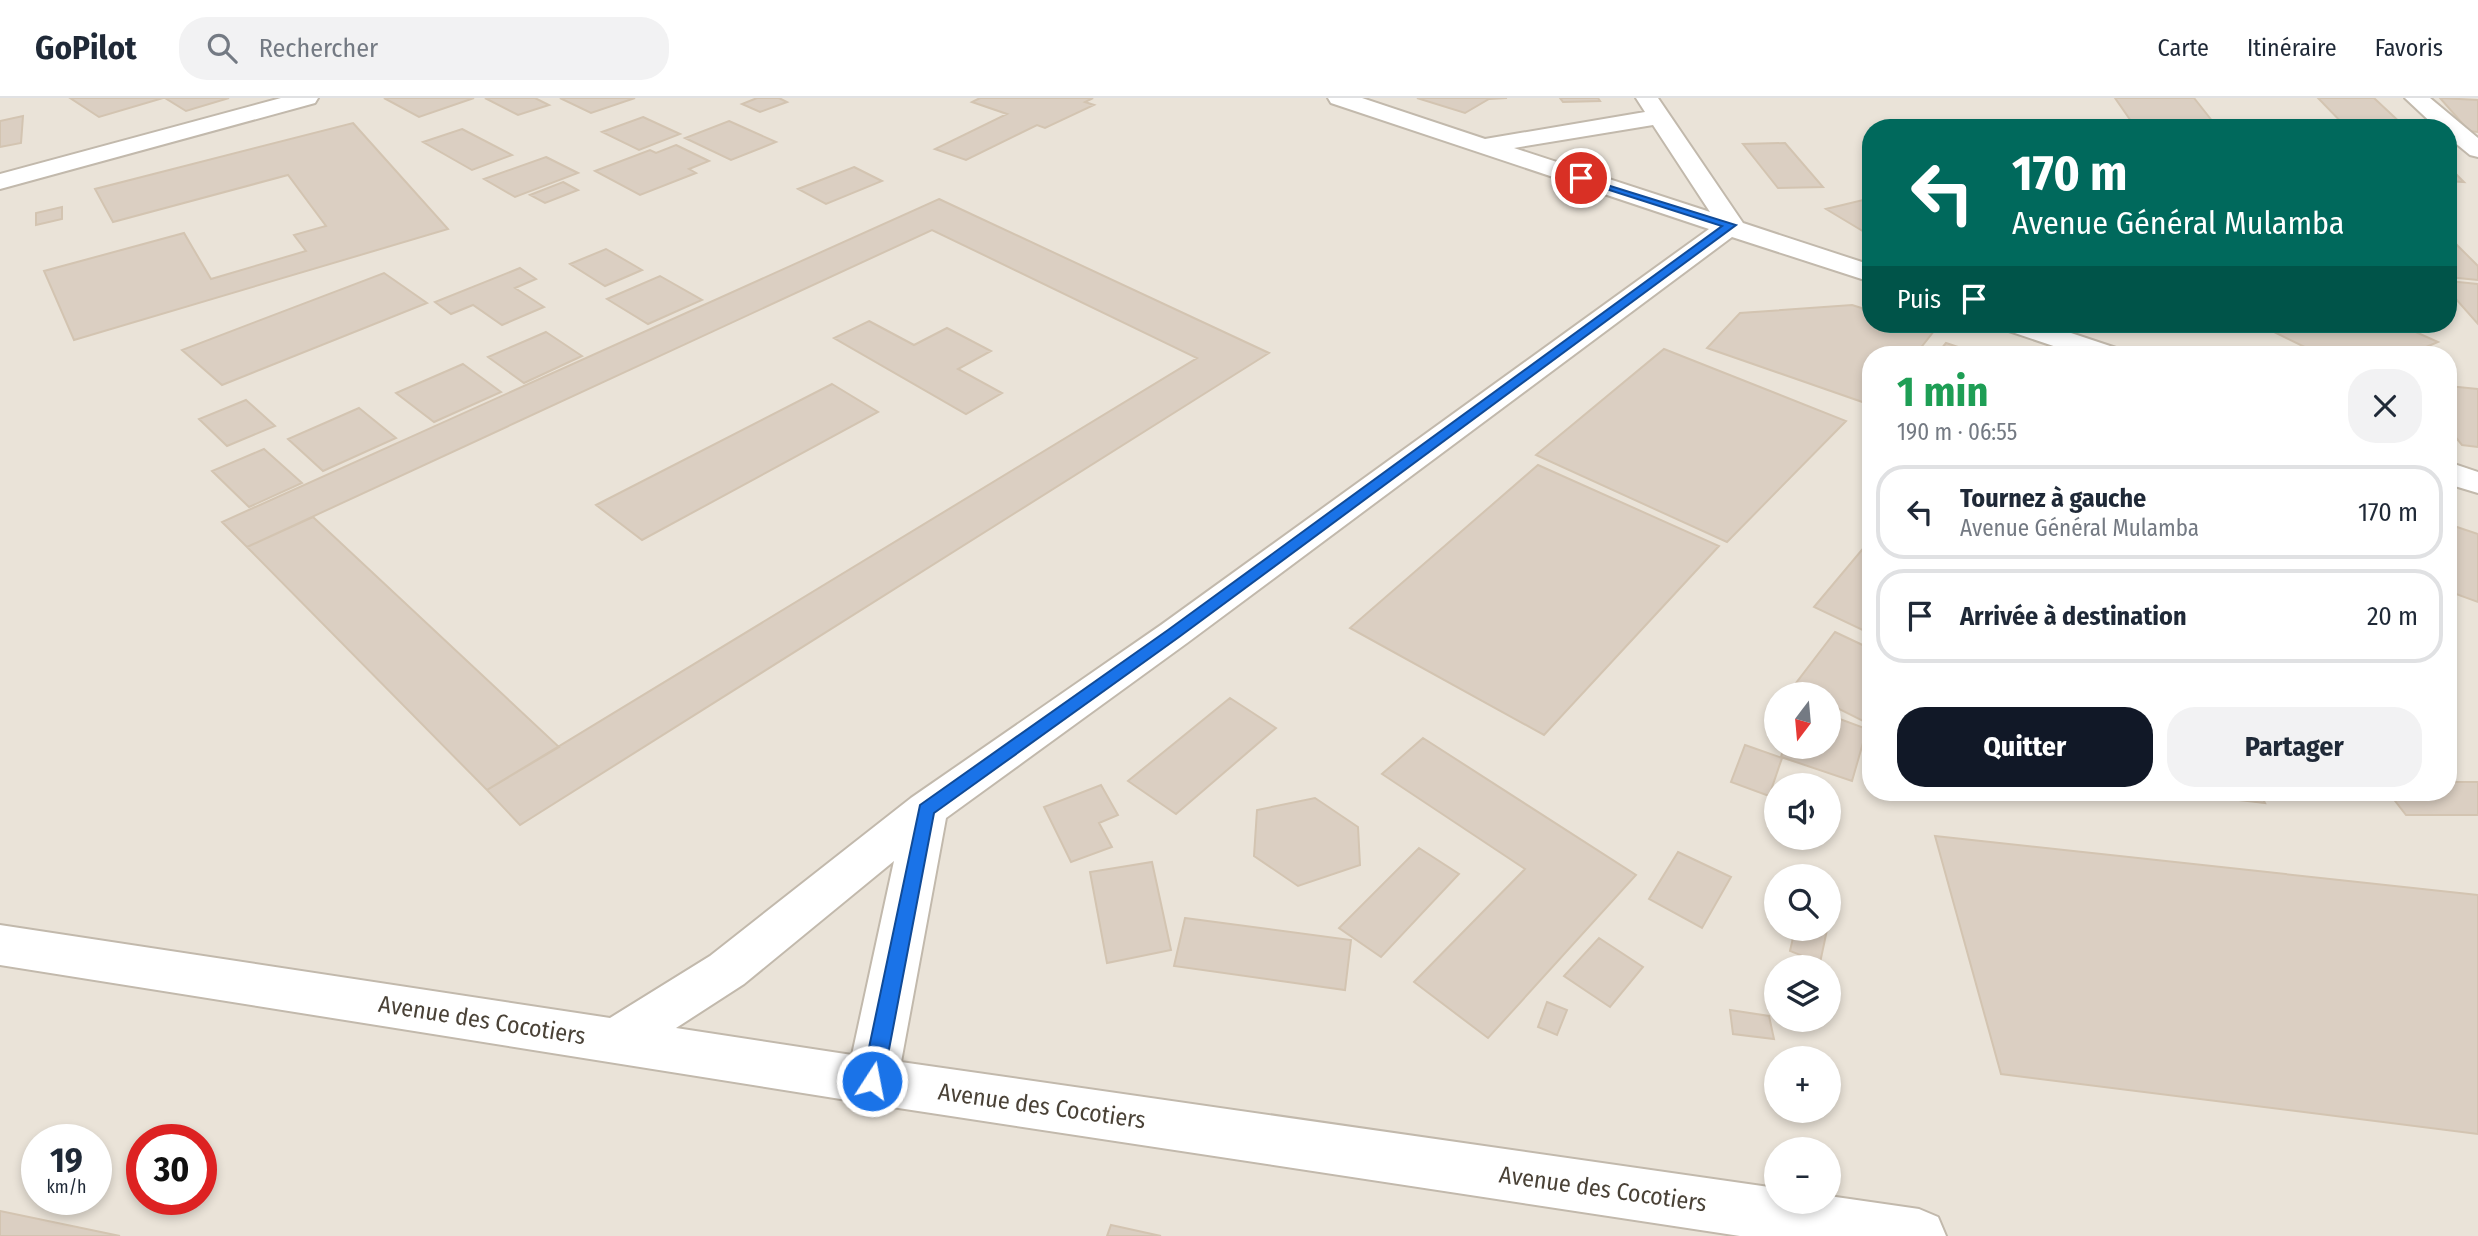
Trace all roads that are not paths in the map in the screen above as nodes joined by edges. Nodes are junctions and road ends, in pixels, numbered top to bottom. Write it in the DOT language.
graph roads {
  1 [pos="307,98"];
  2 [pos="1339,98"];
  3 [pos="2416,98"];
  4 [pos="1653,107"];
  5 [pos="2441,119"];
  6 [pos="2457,132"];
  7 [pos="1482,146"];
  8 [pos="2478,150"];
  9 [pos="0,182"];
  10 [pos="1731,225"];
  11 [pos="1862,271"];
  12 [pos="2043,333"];
  13 [pos="2082,346"];
  14 [pos="2457,475"];
  15 [pos="2478,482"];
  16 [pos="926,810"];
  17 [pos="0,945"];
  18 [pos="615,1041"];
  19 [pos="872,1081"];
  20 [pos="1919,1236"];
  1 -- 9 [label="street"];
  2 -- 7 [label="street"];
  3 -- 5 [label="street"];
  4 -- 7 [label="street"];
  4 -- 10 [label="street"];
  6 -- 8 [label="street"];
  7 -- 10 [label="street"];
  10 -- 11 [label="street"];
  10 -- 16 [label="street"];
  12 -- 13 [label="street"];
  14 -- 15 [label="street"];
  16 -- 18 [label="street"];
  16 -- 19 [label="street"];
  17 -- 18 [label="street, Avenue des Cocotiers"];
  18 -- 19 [label="street, Avenue des Cocotiers"];
  19 -- 20 [label="street, Avenue des Cocotiers"];
}
